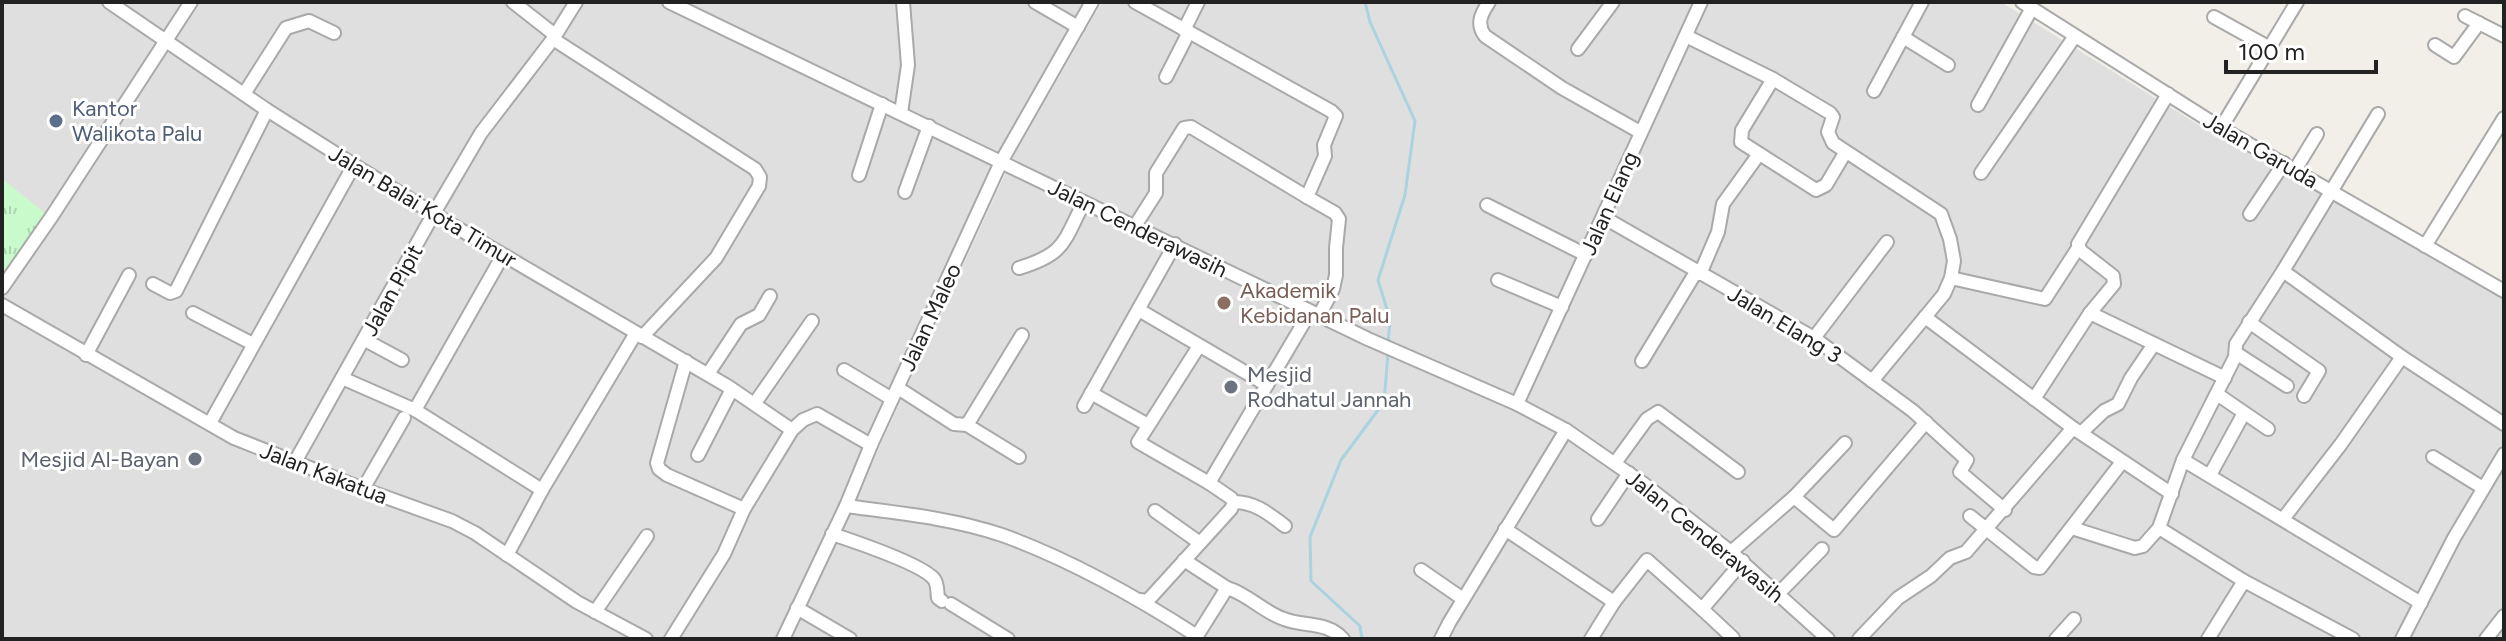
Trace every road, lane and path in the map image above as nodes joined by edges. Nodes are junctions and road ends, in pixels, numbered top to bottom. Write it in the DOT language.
graph roads {
  1 [pos="109,2"];
  2 [pos="191,2"];
  3 [pos="513,2"];
  4 [pos="576,2"];
  5 [pos="669,2"];
  6 [pos="903,2"];
  7 [pos="1035,2"];
  8 [pos="1092,2"];
  9 [pos="1135,2"];
  10 [pos="1198,2"];
  11 [pos="1489,2"];
  12 [pos="1613,2"];
  13 [pos="1922,2"];
  14 [pos="2297,2"];
  15 [pos="1696,4"];
  16 [pos="2027,5"];
  17 [pos="2465,16"];
  18 [pos="2214,17"];
  19 [pos="2479,23"];
  20 [pos="1078,27"];
  21 [pos="1186,31"];
  22 [pos="334,33"];
  23 [pos="1686,36"];
  24 [pos="2075,36"];
  25 [pos="2504,36"];
  26 [pos="554,37"];
  27 [pos="1903,37"];
  28 [pos="165,41"];
  29 [pos="2435,45"];
  30 [pos="2270,48"];
  31 [pos="1578,49"];
  32 [pos="1948,65"];
  33 [pos="1166,77"];
  34 [pos="1773,79"];
  35 [pos="1874,91"];
  36 [pos="244,94"];
  37 [pos="2168,94"];
  38 [pos="882,104"];
  39 [pos="1978,105"];
  40 [pos="267,110"];
  41 [pos="901,113"];
  42 [pos="2378,114"];
  43 [pos="2504,118"];
  44 [pos="929,126"];
  45 [pos="2221,128"];
  46 [pos="1640,132"];
  47 [pos="2317,134"];
  48 [pos="1845,153"];
  49 [pos="1759,154"];
  50 [pos="1001,162"];
  51 [pos="354,165"];
  52 [pos="2289,166"];
  53 [pos="1981,173"];
  54 [pos="859,175"];
  55 [pos="905,192"];
  56 [pos="2333,192"];
  57 [pos="1307,197"];
  58 [pos="1084,202"];
  59 [pos="1487,205"];
  60 [pos="434,213"];
  61 [pos="2250,214"];
  62 [pos="1603,217"];
  63 [pos="1135,226"];
  64 [pos="1887,242"];
  65 [pos="1175,244"];
  66 [pos="2425,246"];
  67 [pos="2078,248"];
  68 [pos="503,255"];
  69 [pos="1586,255"];
  70 [pos="1019,268"];
  71 [pos="2283,271"];
  72 [pos="1698,273"];
  73 [pos="129,275"];
  74 [pos="1951,278"];
  75 [pos="1498,280"];
  76 [pos="153,284"];
  77 [pos="2,288"];
  78 [pos="2504,291"];
  79 [pos="770,296"];
  80 [pos="2,305"];
  81 [pos="1562,307"];
  82 [pos="1139,310"];
  83 [pos="193,313"];
  84 [pos="2090,313"];
  85 [pos="1315,314"];
  86 [pos="1925,317"];
  87 [pos="812,321"];
  88 [pos="2249,322"];
  89 [pos="639,335"];
  90 [pos="1022,335"];
  91 [pos="1814,338"];
  92 [pos="365,340"];
  93 [pos="253,344"];
  94 [pos="2154,344"];
  95 [pos="1199,346"];
  96 [pos="2236,353"];
  97 [pos="86,355"];
  98 [pos="2402,357"];
  99 [pos="402,360"];
  100 [pos="686,361"];
  101 [pos="1642,361"];
  102 [pos="844,370"];
  103 [pos="708,374"];
  104 [pos="342,378"];
  105 [pos="2225,378"];
  106 [pos="1872,381"];
  107 [pos="1267,385"];
  108 [pos="2287,386"];
  109 [pos="732,389"];
  110 [pos="1091,393"];
  111 [pos="895,394"];
  112 [pos="2217,394"];
  113 [pos="2304,396"];
  114 [pos="2034,399"];
  115 [pos="750,400"];
  116 [pos="1517,404"];
  117 [pos="1084,406"];
  118 [pos="415,410"];
  119 [pos="2244,413"];
  120 [pos="404,418"];
  121 [pos="1926,422"];
  122 [pos="210,423"];
  123 [pos="2504,424"];
  124 [pos="967,425"];
  125 [pos="1148,425"];
  126 [pos="2268,429"];
  127 [pos="792,430"];
  128 [pos="1566,430"];
  129 [pos="2077,430"];
  130 [pos="1845,443"];
  131 [pos="871,445"];
  132 [pos="2504,454"];
  133 [pos="698,455"];
  134 [pos="1019,457"];
  135 [pos="2433,457"];
  136 [pos="2183,460"];
  137 [pos="295,462"];
  138 [pos="2122,462"];
  139 [pos="1615,463"];
  140 [pos="1738,472"];
  141 [pos="1629,473"];
  142 [pos="2210,475"];
  143 [pos="1209,483"];
  144 [pos="2483,488"];
  145 [pos="363,489"];
  146 [pos="542,490"];
  147 [pos="2172,494"];
  148 [pos="1794,497"];
  149 [pos="1234,502"];
  150 [pos="846,506"];
  151 [pos="744,509"];
  152 [pos="2005,510"];
  153 [pos="1155,511"];
  154 [pos="1970,516"];
  155 [pos="1598,519"];
  156 [pos="2283,519"];
  157 [pos="1285,526"];
  158 [pos="2072,528"];
  159 [pos="2159,528"];
  160 [pos="1505,529"];
  161 [pos="1988,530"];
  162 [pos="832,534"];
  163 [pos="647,536"];
  164 [pos="1200,543"];
  165 [pos="1822,549"];
  166 [pos="1731,552"];
  167 [pos="507,555"];
  168 [pos="1184,560"];
  169 [pos="1743,561"];
  170 [pos="1421,570"];
  171 [pos="2244,581"];
  172 [pos="1227,588"];
  173 [pos="1778,594"];
  174 [pos="1463,599"];
  175 [pos="1140,600"];
  176 [pos="1614,602"];
  177 [pos="2421,603"];
  178 [pos="797,608"];
  179 [pos="1702,609"];
  180 [pos="595,612"];
  181 [pos="2504,616"];
  182 [pos="2074,619"];
  183 [pos="1820,636"];
  184 [pos="1196,637"];
  185 [pos="1733,638"];
  186 [pos="646,639"];
  187 [pos="671,639"];
  188 [pos="783,639"];
  189 [pos="850,639"];
  190 [pos="1008,639"];
  191 [pos="1343,639"];
  192 [pos="1441,639"];
  193 [pos="1591,639"];
  194 [pos="1859,639"];
  195 [pos="2056,639"];
  196 [pos="2208,639"];
  197 [pos="2353,639"];
  198 [pos="2402,639"];
  199 [pos="2486,639"];
  1 -- 28 [label="street, Jalan Balai Kota Timur"];
  2 -- 28 [label="street"];
  3 -- 26 [label="street"];
  4 -- 26 [label="street, Jalan Pipit"];
  5 -- 38 [label="street, Jalan Cenderawasih"];
  6 -- 41 [label="street"];
  7 -- 20 [label="street"];
  8 -- 20 [label="street, Jalan Maleo"];
  9 -- 21 [label="street"];
  10 -- 21 [label="street"];
  11 -- 46 [label="street"];
  12 -- 31 [label="street"];
  13 -- 27 [label="street"];
  14 -- 30 [label="street"];
  15 -- 23 [label="street, Jalan Elang"];
  16 -- 24 [label="street, Jalan Garuda"];
  16 -- 39 [label="street"];
  17 -- 19 [label="street"];
  18 -- 30 [label="street"];
  19 -- 25 [label="street"];
  19 -- 29 [label="street"];
  20 -- 50 [label="street, Jalan Maleo"];
  21 -- 33 [label="street"];
  21 -- 57 [label="street"];
  22 -- 36 [label="street"];
  23 -- 34 [label="street"];
  23 -- 46 [label="street, Jalan Elang"];
  24 -- 37 [label="street, Jalan Garuda"];
  24 -- 53 [label="street"];
  26 -- 60 [label="street, Jalan Pipit"];
  26 -- 89 [label="street"];
  27 -- 32 [label="street"];
  27 -- 35 [label="street"];
  28 -- 36 [label="street, Jalan Balai Kota Timur"];
  28 -- 77 [label="street"];
  30 -- 45 [label="street"];
  34 -- 48 [label="street"];
  34 -- 49 [label="street"];
  36 -- 40 [label="street, Jalan Balai Kota Timur"];
  37 -- 45 [label="street, Jalan Garuda"];
  37 -- 67 [label="street"];
  38 -- 41 [label="street, Jalan Cenderawasih"];
  38 -- 54 [label="street"];
  40 -- 51 [label="street, Jalan Balai Kota Timur"];
  40 -- 76 [label="street"];
  41 -- 44 [label="street, Jalan Cenderawasih"];
  42 -- 56 [label="street"];
  43 -- 66 [label="street"];
  44 -- 50 [label="street, Jalan Cenderawasih"];
  44 -- 55 [label="street"];
  45 -- 52 [label="street, Jalan Garuda"];
  46 -- 62 [label="street, Jalan Elang"];
  47 -- 52 [label="street"];
  48 -- 49 [label="street"];
  48 -- 74 [label="street"];
  49 -- 72 [label="street"];
  50 -- 58 [label="street, Jalan Cenderawasih"];
  50 -- 111 [label="street, Jalan Maleo"];
  51 -- 60 [label="street, Jalan Balai Kota Timur"];
  51 -- 93 [label="street"];
  52 -- 56 [label="street, Jalan Garuda"];
  52 -- 61 [label="street"];
  56 -- 66 [label="street, Jalan Garuda"];
  56 -- 71 [label="street"];
  57 -- 63 [label="street"];
  57 -- 85 [label="street"];
  58 -- 63 [label="street, Jalan Cenderawasih"];
  58 -- 70 [label="street"];
  59 -- 69 [label="street"];
  60 -- 68 [label="street, Jalan Balai Kota Timur"];
  60 -- 92 [label="street, Jalan Pipit"];
  62 -- 69 [label="street, Jalan Elang"];
  62 -- 72 [label="street, Jalan Elang 3"];
  63 -- 65 [label="street, Jalan Cenderawasih"];
  64 -- 91 [label="street"];
  65 -- 82 [label="street"];
  65 -- 85 [label="street, Jalan Cenderawasih"];
  66 -- 78 [label="street, Jalan Garuda"];
  67 -- 74 [label="street"];
  67 -- 84 [label="street"];
  68 -- 89 [label="street, Jalan Balai Kota Timur"];
  68 -- 118 [label="street"];
  69 -- 81 [label="street, Jalan Elang"];
  71 -- 88 [label="street"];
  71 -- 98 [label="street"];
  72 -- 91 [label="street, Jalan Elang 3"];
  72 -- 101 [label="street"];
  73 -- 97 [label="street"];
  74 -- 86 [label="street"];
  75 -- 81 [label="street"];
  79 -- 103 [label="street"];
  80 -- 97 [label="street, Jalan Kakatua"];
  81 -- 116 [label="street, Jalan Elang"];
  82 -- 95 [label="street"];
  82 -- 110 [label="street"];
  83 -- 93 [label="street"];
  84 -- 94 [label="street"];
  84 -- 114 [label="street"];
  85 -- 107 [label="street"];
  85 -- 116 [label="street, Jalan Cenderawasih"];
  86 -- 106 [label="street"];
  86 -- 114 [label="street"];
  87 -- 115 [label="street"];
  88 -- 96 [label="street"];
  88 -- 113 [label="street"];
  89 -- 100 [label="street, Jalan Balai Kota Timur"];
  89 -- 146 [label="street"];
  90 -- 124 [label="street"];
  91 -- 106 [label="street, Jalan Elang 3"];
  92 -- 99 [label="street"];
  92 -- 104 [label="street, Jalan Pipit"];
  93 -- 122 [label="street"];
  94 -- 105 [label="street"];
  94 -- 129 [label="street"];
  95 -- 107 [label="street"];
  95 -- 125 [label="street"];
  96 -- 105 [label="street"];
  96 -- 108 [label="street"];
  97 -- 122 [label="street, Jalan Kakatua"];
  98 -- 123 [label="street"];
  98 -- 156 [label="street"];
  100 -- 103 [label="street, Jalan Balai Kota Timur"];
  100 -- 151 [label="street"];
  102 -- 111 [label="street"];
  103 -- 109 [label="street, Jalan Balai Kota Timur"];
  104 -- 118 [label="street"];
  104 -- 137 [label="street, Jalan Pipit"];
  105 -- 112 [label="street"];
  106 -- 121 [label="street, Jalan Elang 3"];
  107 -- 143 [label="street"];
  109 -- 115 [label="street, Jalan Balai Kota Timur"];
  109 -- 133 [label="street"];
  110 -- 117 [label="street"];
  110 -- 125 [label="street"];
  111 -- 124 [label="street"];
  111 -- 131 [label="street, Jalan Maleo"];
  112 -- 119 [label="street"];
  112 -- 136 [label="street"];
  114 -- 129 [label="street"];
  115 -- 127 [label="street, Jalan Balai Kota Timur"];
  116 -- 128 [label="street, Jalan Cenderawasih"];
  118 -- 146 [label="street"];
  119 -- 126 [label="street"];
  119 -- 142 [label="street"];
  120 -- 145 [label="street"];
  121 -- 148 [label="street"];
  121 -- 152 [label="street, Jalan Elang 3"];
  122 -- 137 [label="street, Jalan Kakatua"];
  124 -- 134 [label="street"];
  125 -- 143 [label="street"];
  127 -- 131 [label="street"];
  127 -- 151 [label="street"];
  128 -- 139 [label="street, Jalan Cenderawasih"];
  128 -- 160 [label="street"];
  129 -- 138 [label="street"];
  129 -- 152 [label="street"];
  130 -- 148 [label="street"];
  131 -- 150 [label="street, Jalan Maleo"];
  132 -- 144 [label="street"];
  135 -- 144 [label="street"];
  136 -- 142 [label="street"];
  136 -- 147 [label="street"];
  137 -- 145 [label="street, Jalan Kakatua"];
  138 -- 147 [label="street"];
  138 -- 158 [label="street"];
  139 -- 140 [label="street"];
  139 -- 141 [label="street, Jalan Cenderawasih"];
  141 -- 155 [label="street"];
  141 -- 166 [label="street, Jalan Cenderawasih"];
  142 -- 156 [label="street"];
  143 -- 149 [label="street"];
  144 -- 177 [label="street"];
  145 -- 167 [label="street, Jalan Kakatua"];
  146 -- 167 [label="street"];
  147 -- 159 [label="street"];
  148 -- 166 [label="street"];
  149 -- 157 [label="street"];
  149 -- 164 [label="street"];
  150 -- 162 [label="street, Jalan Maleo"];
  150 -- 175 [label="street"];
  151 -- 187 [label="street"];
  152 -- 161 [label="street"];
  153 -- 164 [label="street"];
  154 -- 161 [label="street"];
  156 -- 177 [label="street"];
  158 -- 159 [label="street"];
  158 -- 161 [label="street"];
  159 -- 171 [label="street"];
  160 -- 174 [label="street"];
  160 -- 176 [label="street"];
  161 -- 194 [label="street"];
  162 -- 178 [label="street, Jalan Maleo"];
  162 -- 190 [label="street"];
  163 -- 180 [label="street"];
  164 -- 168 [label="street"];
  165 -- 173 [label="street"];
  166 -- 169 [label="street, Jalan Cenderawasih"];
  167 -- 180 [label="street, Jalan Kakatua"];
  168 -- 172 [label="street"];
  168 -- 175 [label="street"];
  169 -- 173 [label="street, Jalan Cenderawasih"];
  169 -- 179 [label="street"];
  170 -- 174 [label="street"];
  171 -- 196 [label="street"];
  171 -- 197 [label="street"];
  172 -- 184 [label="street"];
  172 -- 191 [label="street"];
  173 -- 183 [label="street, Jalan Cenderawasih"];
  174 -- 192 [label="street"];
  175 -- 184 [label="street"];
  176 -- 179 [label="street"];
  176 -- 193 [label="street"];
  177 -- 198 [label="street"];
  178 -- 188 [label="street, Jalan Maleo"];
  178 -- 189 [label="street"];
  179 -- 185 [label="street"];
  180 -- 186 [label="street, Jalan Kakatua"];
  181 -- 199 [label="street"];
  182 -- 195 [label="street"];
}
